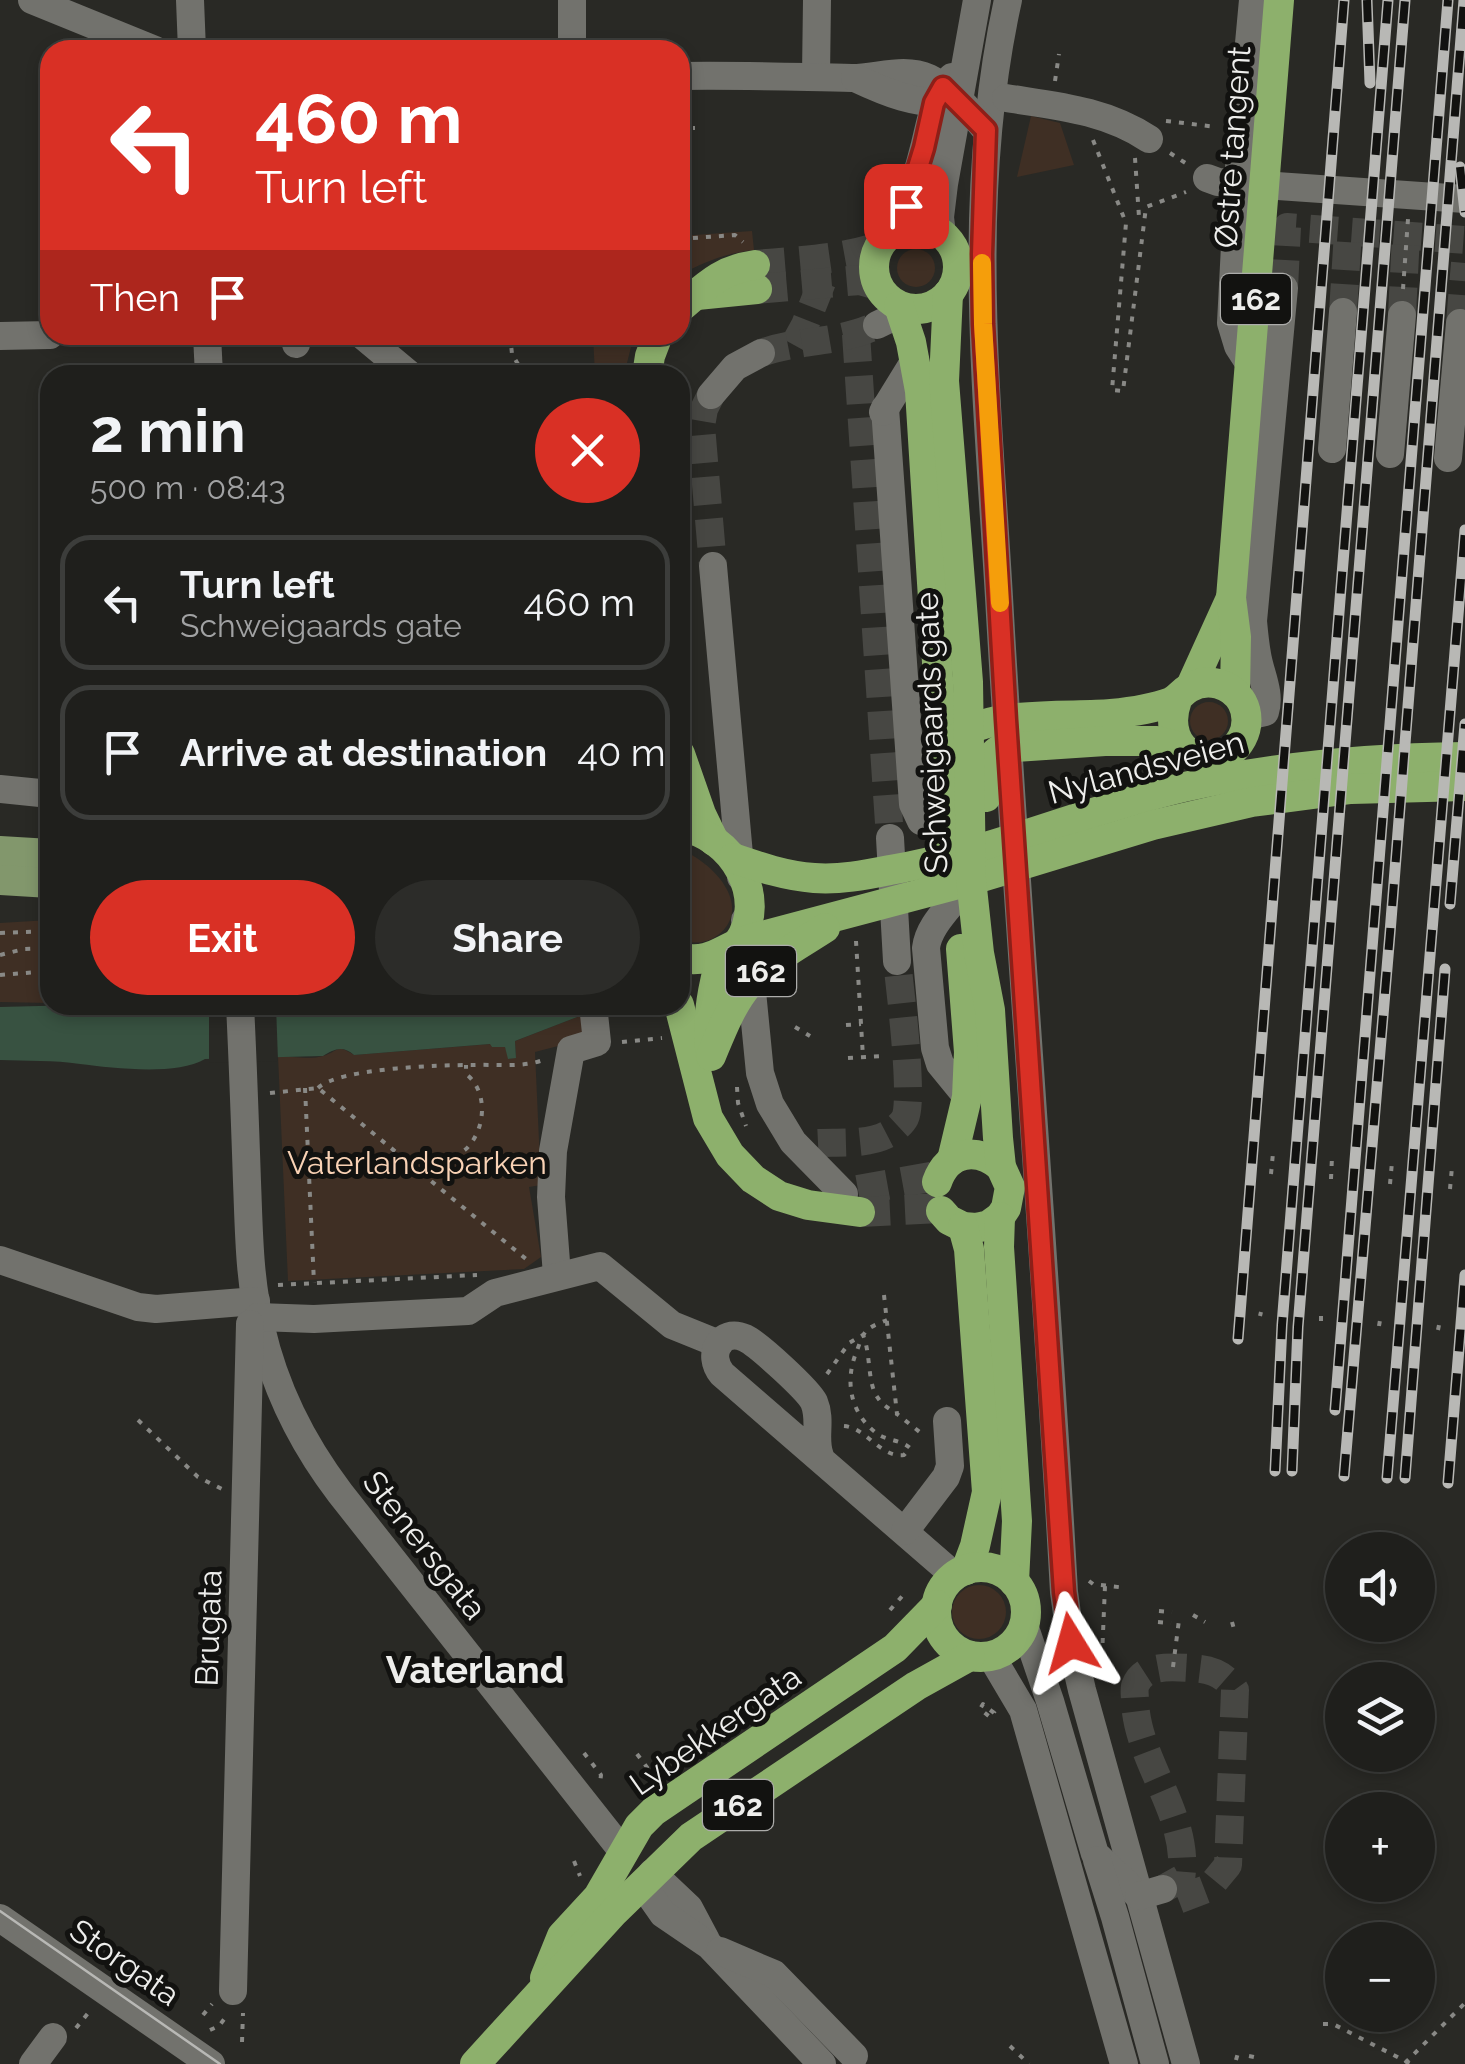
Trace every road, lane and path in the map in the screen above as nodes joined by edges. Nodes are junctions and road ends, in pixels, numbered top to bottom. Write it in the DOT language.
graph roads {
  1 [pos="32,0"];
  2 [pos="190,0"];
  3 [pos="572,0"];
  4 [pos="817,0"];
  5 [pos="976,0"];
  6 [pos="1008,0"];
  7 [pos="1254,0"];
  8 [pos="1279,0"];
  9 [pos="131,40"];
  10 [pos="192,40"];
  11 [pos="572,40"];
  12 [pos="690,76"];
  13 [pos="816,76"];
  14 [pos="945,97"];
  15 [pos="1006,98"];
  16 [pos="690,128"];
  17 [pos="695,128"];
  18 [pos="986,130"];
  19 [pos="1149,139"];
  20 [pos="1104,168"];
  21 [pos="1213,181"];
  22 [pos="1465,199"];
  23 [pos="896,230"];
  24 [pos="942,234"];
  25 [pos="690,239"];
  26 [pos="982,243"];
  27 [pos="1406,245"];
  28 [pos="958,264"];
  29 [pos="753,267"];
  30 [pos="1284,288"];
  31 [pos="948,294"];
  32 [pos="690,300"];
  33 [pos="1402,308"];
  34 [pos="1342,312"];
  35 [pos="897,313"];
  36 [pos="1460,322"];
  37 [pos="40,334"];
  38 [pos="0,336"];
  39 [pos="374,345"];
  40 [pos="761,353"];
  41 [pos="915,360"];
  42 [pos="398,365"];
  43 [pos="1250,366"];
  44 [pos="712,395"];
  45 [pos="1332,448"];
  46 [pos="1390,454"];
  47 [pos="1448,458"];
  48 [pos="714,566"];
  49 [pos="1231,598"];
  50 [pos="1184,693"];
  51 [pos="1241,704"];
  52 [pos="994,729"];
  53 [pos="1181,747"];
  54 [pos="1465,757"];
  55 [pos="944,774"];
  56 [pos="690,783"];
  57 [pos="1465,786"];
  58 [pos="0,790"];
  59 [pos="40,793"];
  60 [pos="690,829"];
  61 [pos="890,838"];
  62 [pos="950,845"];
  63 [pos="723,850"];
  64 [pos="0,851"];
  65 [pos="40,853"];
  66 [pos="0,880"];
  67 [pos="40,882"];
  68 [pos="849,923"];
  69 [pos="40,931"];
  70 [pos="0,933"];
  71 [pos="40,948"];
  72 [pos="730,948"];
  73 [pos="0,955"];
  74 [pos="690,958"];
  75 [pos="897,961"];
  76 [pos="40,971"];
  77 [pos="0,976"];
  78 [pos="240,1015"];
  79 [pos="594,1015"];
  80 [pos="681,1015"];
  81 [pos="861,1024"];
  82 [pos="846,1025"];
  83 [pos="795,1026"];
  84 [pos="810,1036"];
  85 [pos="668,1037"];
  86 [pos="597,1042"];
  87 [pos="711,1056"];
  88 [pos="884,1056"];
  89 [pos="864,1057"];
  90 [pos="848,1058"];
  91 [pos="535,1063"];
  92 [pos="466,1065"];
  93 [pos="305,1088"];
  94 [pos="318,1088"];
  95 [pos="270,1093"];
  96 [pos="704,1106"];
  97 [pos="1274,1152"];
  98 [pos="1332,1157"];
  99 [pos="1392,1162"];
  100 [pos="1002,1167"];
  101 [pos="1452,1167"];
  102 [pos="416,1171"];
  103 [pos="1272,1174"];
  104 [pos="1331,1180"];
  105 [pos="1390,1184"];
  106 [pos="945,1189"];
  107 [pos="1450,1189"];
  108 [pos="846,1200"];
  109 [pos="1000,1217"];
  110 [pos="518,1252"];
  111 [pos="0,1260"];
  112 [pos="479,1274"];
  113 [pos="557,1274"];
  114 [pos="314,1283"];
  115 [pos="884,1295"];
  116 [pos="261,1301"];
  117 [pos="887,1320"];
  118 [pos="863,1335"];
  119 [pos="718,1344"];
  120 [pos="827,1374"];
  121 [pos="897,1414"];
  122 [pos="138,1420"];
  123 [pos="948,1421"];
  124 [pos="844,1426"];
  125 [pos="921,1433"];
  126 [pos="820,1456"];
  127 [pos="247,1490"];
  128 [pos="904,1531"];
  129 [pos="960,1573"];
  130 [pos="1014,1582"];
  131 [pos="1092,1584"];
  132 [pos="1105,1586"];
  133 [pos="1126,1588"];
  134 [pos="1064,1592"];
  135 [pos="904,1594"];
  136 [pos="937,1605"];
  137 [pos="890,1610"];
  138 [pos="1158,1611"];
  139 [pos="1172,1612"];
  140 [pos="1193,1616"];
  141 [pos="1205,1616"];
  142 [pos="1025,1618"];
  143 [pos="1179,1620"];
  144 [pos="1158,1622"];
  145 [pos="1172,1623"];
  146 [pos="1104,1647"];
  147 [pos="980,1656"];
  148 [pos="1174,1667"];
  149 [pos="584,1753"];
  150 [pos="637,1754"];
  151 [pos="598,1772"];
  152 [pos="651,1773"];
  153 [pos="1116,1814"];
  154 [pos="624,1852"];
  155 [pos="1095,1854"];
  156 [pos="574,1862"];
  157 [pos="647,1878"];
  158 [pos="584,1884"];
  159 [pos="1075,1891"];
  160 [pos="1153,1900"];
  161 [pos="1110,1901"];
  162 [pos="0,1918"];
  163 [pos="710,1946"];
  164 [pos="233,1991"];
  165 [pos="539,1995"];
  166 [pos="98,2000"];
  167 [pos="1465,2003"];
  168 [pos="1323,2024"];
  169 [pos="204,2031"];
  170 [pos="64,2033"];
  171 [pos="1010,2046"];
  172 [pos="1239,2049"];
  173 [pos="854,2056"];
  174 [pos="1236,2060"];
  175 [pos="1407,2063"];
  176 [pos="33,2064"];
  177 [pos="211,2064"];
  178 [pos="475,2064"];
  179 [pos="822,2064"];
  180 [pos="1029,2064"];
  181 [pos="1124,2064"];
  182 [pos="1155,2064"];
  183 [pos="1186,2064"];
  1 -- 9 [label="street"];
  2 -- 10 [label="street"];
  3 -- 11 [label="street"];
  4 -- 13 [label="street"];
  5 -- 14 [label="street"];
  6 -- 18 [label="street"];
  7 -- 43 [label="street"];
  8 -- 43 [label="highway, Østre tangent / 162"];
  12 -- 13 [label="street"];
  13 -- 14 [label="street"];
  14 -- 18 [label="street"];
  14 -- 23 [label="street"];
  14 -- 24 [label="street"];
  15 -- 19 [label="street"];
  16 -- 17 [label="path"];
  18 -- 26 [label="street"];
  19 -- 21 [label="path"];
  20 -- 21 [label="path"];
  21 -- 22 [label="street"];
  23 -- 24 [label="highway"];
  23 -- 35 [label="highway, 162"];
  24 -- 28 [label="highway"];
  25 -- 29 [label="path"];
  26 -- 28 [label="street"];
  26 -- 52 [label="street"];
  27 -- 33 [label="path"];
  28 -- 31 [label="highway"];
  29 -- 32 [label="highway"];
  30 -- 51 [label="street"];
  31 -- 35 [label="highway"];
  31 -- 52 [label="highway, Schweigaards gate"];
  33 -- 46 [label="street"];
  34 -- 45 [label="street"];
  35 -- 41 [label="highway, Schweigaards gate / 162"];
  36 -- 47 [label="street"];
  37 -- 38 [label="street"];
  39 -- 42 [label="street"];
  40 -- 44 [label="street"];
  41 -- 55 [label="highway, Schweigaards gate / 162"];
  41 -- 62 [label="street"];
  43 -- 49 [label="highway, Østre tangent / 162"];
  48 -- 108 [label="street"];
  49 -- 50 [label="highway, Østre tangent / 162"];
  49 -- 51 [label="highway, Østre tangent / 162"];
  50 -- 51 [label="highway"];
  50 -- 52 [label="highway"];
  50 -- 53 [label="highway, 162"];
  51 -- 53 [label="highway"];
  52 -- 53 [label="highway"];
  52 -- 55 [label="highway"];
  52 -- 100 [label="highway, Schweigaards gate"];
  52 -- 134 [label="street"];
  54 -- 63 [label="highway, Nylandsveien"];
  55 -- 62 [label="highway, Schweigaards gate / 162"];
  56 -- 63 [label="highway, 162"];
  57 -- 68 [label="highway, Nylandsveien / 162"];
  58 -- 59 [label="street"];
  60 -- 63 [label="highway, Nylandsveien"];
  61 -- 75 [label="street"];
  62 -- 106 [label="highway, Schweigaards gate / 162"];
  63 -- 72 [label="highway, 162"];
  64 -- 65 [label="main road"];
  66 -- 67 [label="main road"];
  68 -- 72 [label="highway, Nylandsveien / 162"];
  68 -- 81 [label="path"];
  68 -- 87 [label="highway, 162"];
  69 -- 70 [label="path"];
  71 -- 73 [label="path"];
  72 -- 74 [label="highway, Nylandsveien / 162"];
  72 -- 87 [label="highway, 162"];
  76 -- 77 [label="path"];
  78 -- 116 [label="street, Brugata"];
  79 -- 86 [label="street"];
  80 -- 96 [label="highway, 162"];
  81 -- 82 [label="path"];
  81 -- 89 [label="path"];
  83 -- 84 [label="path"];
  85 -- 86 [label="path"];
  86 -- 113 [label="street"];
  87 -- 96 [label="highway, 162"];
  88 -- 89 [label="path"];
  89 -- 90 [label="path"];
  91 -- 92 [label="path"];
  92 -- 94 [label="path"];
  92 -- 102 [label="path"];
  93 -- 94 [label="path"];
  93 -- 95 [label="path"];
  93 -- 114 [label="path"];
  94 -- 102 [label="path"];
  96 -- 108 [label="highway, 162"];
  97 -- 103 [label="path"];
  98 -- 104 [label="path"];
  99 -- 105 [label="path"];
  100 -- 106 [label="highway"];
  100 -- 109 [label="highway, Schweigaards gate"];
  101 -- 107 [label="path"];
  102 -- 110 [label="path"];
  106 -- 109 [label="highway"];
  106 -- 129 [label="highway, Schweigaards gate / 162"];
  109 -- 130 [label="highway, Schweigaards gate"];
  111 -- 116 [label="street"];
  112 -- 114 [label="path"];
  114 -- 116 [label="path"];
  115 -- 117 [label="path"];
  116 -- 119 [label="street"];
  116 -- 127 [label="street, Brugata"];
  116 -- 154 [label="street, Stenersgata"];
  117 -- 118 [label="path"];
  117 -- 121 [label="path"];
  118 -- 120 [label="path"];
  118 -- 121 [label="path"];
  118 -- 124 [label="path"];
  119 -- 126 [label="street"];
  119 -- 126 [label="street"];
  121 -- 125 [label="path"];
  122 -- 127 [label="path"];
  123 -- 128 [label="street"];
  126 -- 128 [label="street"];
  127 -- 164 [label="street, Brugata"];
  128 -- 129 [label="street"];
  129 -- 130 [label="highway"];
  129 -- 136 [label="highway, 162"];
  130 -- 142 [label="highway"];
  131 -- 132 [label="path"];
  132 -- 133 [label="path"];
  132 -- 146 [label="path"];
  134 -- 142 [label="street"];
  134 -- 153 [label="street"];
  135 -- 137 [label="path"];
  136 -- 147 [label="highway"];
  136 -- 154 [label="highway, Lybekkergata / 162"];
  138 -- 139 [label="path"];
  140 -- 141 [label="path"];
  142 -- 147 [label="highway, 162"];
  142 -- 155 [label="street"];
  143 -- 148 [label="path"];
  144 -- 145 [label="path"];
  147 -- 157 [label="highway, Lybekkergata / 162"];
  147 -- 159 [label="street"];
  149 -- 151 [label="path"];
  150 -- 152 [label="path"];
  153 -- 155 [label="street"];
  153 -- 160 [label="street"];
  154 -- 157 [label="highway"];
  154 -- 165 [label="highway, Lybekkergata / 162"];
  155 -- 159 [label="street"];
  155 -- 160 [label="street"];
  155 -- 161 [label="street"];
  156 -- 158 [label="path"];
  157 -- 163 [label="street"];
  157 -- 165 [label="highway, Lybekkergata / 162"];
  159 -- 161 [label="street"];
  159 -- 181 [label="street"];
  160 -- 161 [label="street"];
  160 -- 183 [label="street"];
  161 -- 182 [label="street"];
  162 -- 177 [label="street, Storgata"];
  163 -- 173 [label="street"];
  163 -- 179 [label="street"];
  164 -- 169 [label="path"];
  165 -- 178 [label="highway, Lybekkergata / 162"];
  166 -- 170 [label="path"];
  167 -- 175 [label="path"];
  168 -- 175 [label="path"];
  170 -- 176 [label="street"];
  171 -- 180 [label="path"];
  172 -- 174 [label="path"];
}
